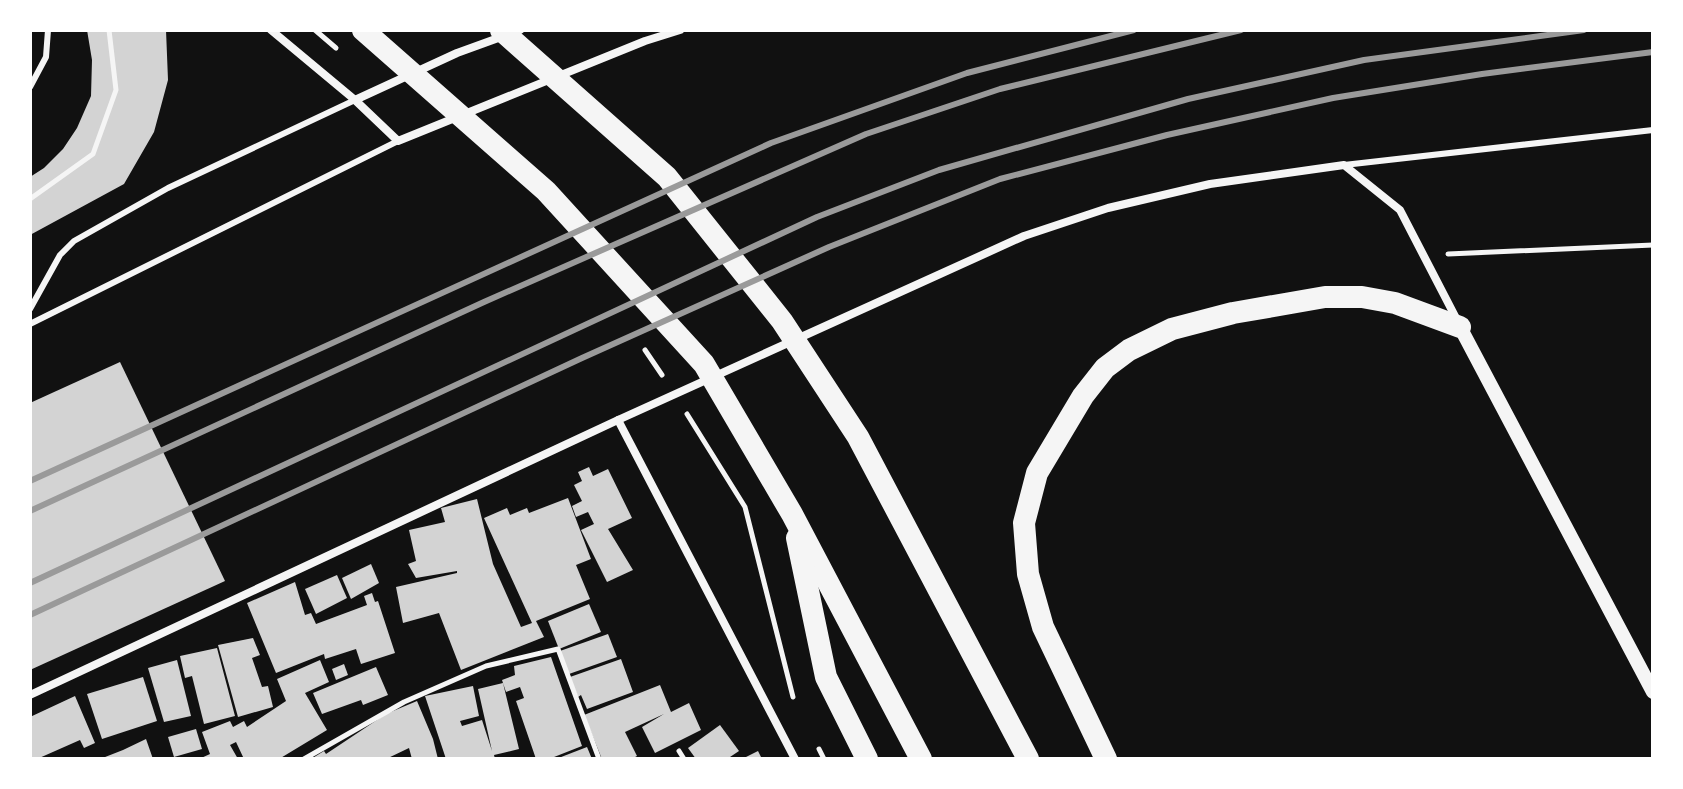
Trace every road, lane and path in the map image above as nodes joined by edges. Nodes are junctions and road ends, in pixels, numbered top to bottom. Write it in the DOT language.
graph roads {
  1 [pos="48,30"];
  2 [pos="109,30"];
  3 [pos="271,30"];
  4 [pos="315,30"];
  5 [pos="363,30"];
  6 [pos="501,30"];
  7 [pos="520,30"];
  8 [pos="680,30"];
  9 [pos="345,55"];
  10 [pos="30,87"];
  11 [pos="355,100"];
  12 [pos="1653,130"];
  13 [pos="398,141"];
  14 [pos="1344,165"];
  15 [pos="30,199"];
  16 [pos="1653,245"];
  17 [pos="1423,255"];
  18 [pos="30,309"];
  19 [pos="30,324"];
  20 [pos="1460,327"];
  21 [pos="638,341"];
  22 [pos="670,388"];
  23 [pos="685,411"];
  24 [pos="618,420"];
  25 [pos="792,514"];
  26 [pos="1653,692"];
  27 [pos="30,695"];
  28 [pos="799,709"];
  29 [pos="818,746"];
  30 [pos="679,751"];
  31 [pos="304,759"];
  32 [pos="599,759"];
  33 [pos="684,759"];
  34 [pos="795,759"];
  35 [pos="824,759"];
  36 [pos="867,759"];
  37 [pos="921,759"];
  38 [pos="1028,759"];
  39 [pos="1106,759"];
  1 -- 10 [label="lane"];
  2 -- 15 [label="path"];
  3 -- 11 [label="street"];
  4 -- 9 [label="path"];
  5 -- 25 [label="highway"];
  6 -- 38 [label="highway"];
  7 -- 11 [label="street"];
  8 -- 13 [label="street"];
  11 -- 13 [label="street"];
  11 -- 18 [label="lane"];
  12 -- 14 [label="lane"];
  13 -- 19 [label="lane"];
  14 -- 17 [label="street"];
  14 -- 24 [label="street"];
  16 -- 17 [label="path"];
  17 -- 20 [label="street"];
  20 -- 26 [label="street"];
  20 -- 39 [label="highway"];
  21 -- 22 [label="path"];
  23 -- 28 [label="path"];
  24 -- 27 [label="street"];
  24 -- 34 [label="street"];
  25 -- 36 [label="highway"];
  25 -- 37 [label="highway"];
  29 -- 35 [label="path"];
  30 -- 33 [label="path"];
  31 -- 32 [label="path"];
}
